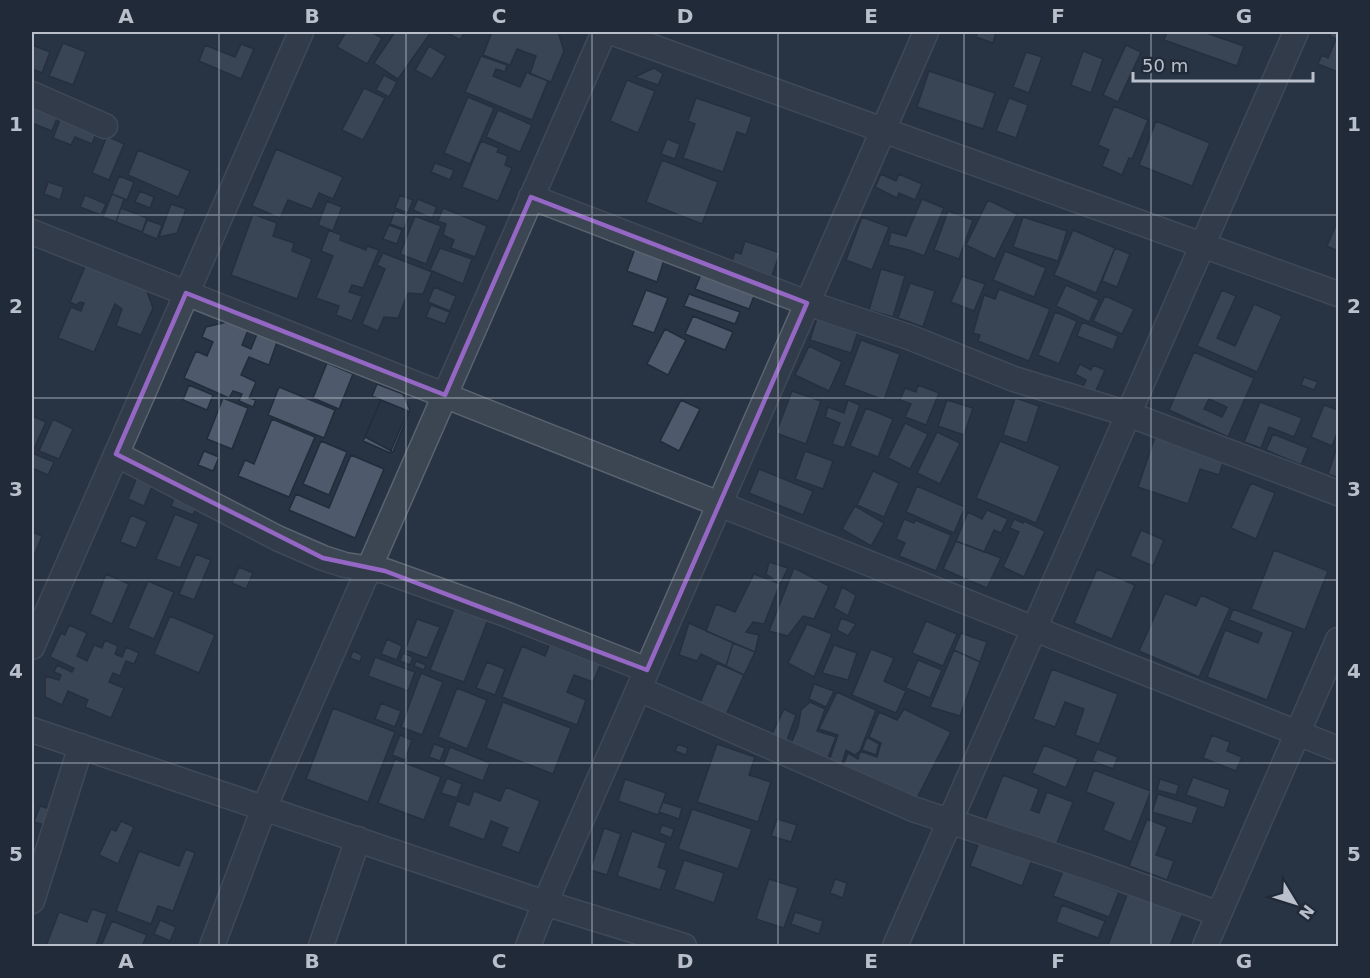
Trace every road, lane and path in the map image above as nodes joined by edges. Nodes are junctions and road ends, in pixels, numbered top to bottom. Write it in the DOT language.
graph roads {
  1 [pos="301,32"];
  2 [pos="604,32"];
  3 [pos="611,32"];
  4 [pos="926,32"];
  5 [pos="1296,32"];
  6 [pos="32,93"];
  7 [pos="105,126"];
  8 [pos="884,130"];
  9 [pos="531,197"];
  10 [pos="32,232"];
  11 [pos="1203,245"];
  12 [pos="186,293"];
  13 [pos="1338,294"];
  14 [pos="807,303"];
  15 [pos="445,395"];
  16 [pos="1128,414"];
  17 [pos="116,454"];
  18 [pos="1338,493"];
  19 [pos="720,504"];
  20 [pos="369,569"];
  21 [pos="1034,629"];
  22 [pos="1338,640"];
  23 [pos="32,647"];
  24 [pos="643,680"];
  25 [pos="32,730"];
  26 [pos="1298,733"];
  27 [pos="81,746"];
  28 [pos="1338,749"];
  29 [pos="264,808"];
  30 [pos="950,822"];
  31 [pos="358,839"];
  32 [pos="32,901"];
  33 [pos="545,903"];
  34 [pos="1219,914"];
  35 [pos="212,946"];
  36 [pos="321,946"];
  37 [pos="528,946"];
  38 [pos="684,946"];
  39 [pos="895,946"];
  40 [pos="1205,946"];
  1 -- 12 [label="street"];
  2 -- 9 [label="street"];
  3 -- 8 [label="street"];
  4 -- 8 [label="street"];
  5 -- 11 [label="street"];
  6 -- 7 [label="street"];
  8 -- 11 [label="street"];
  8 -- 14 [label="street"];
  9 -- 14 [label="street"];
  9 -- 15 [label="street"];
  10 -- 12 [label="street"];
  11 -- 13 [label="street"];
  11 -- 16 [label="street"];
  12 -- 15 [label="street"];
  12 -- 17 [label="street"];
  14 -- 16 [label="street"];
  14 -- 19 [label="street"];
  15 -- 19 [label="street"];
  15 -- 20 [label="street"];
  16 -- 18 [label="street"];
  16 -- 21 [label="street"];
  17 -- 20 [label="street"];
  17 -- 23 [label="street"];
  19 -- 21 [label="street"];
  19 -- 24 [label="street"];
  20 -- 24 [label="street"];
  20 -- 29 [label="street"];
  21 -- 26 [label="street"];
  21 -- 30 [label="street"];
  22 -- 26 [label="street"];
  24 -- 30 [label="street"];
  24 -- 33 [label="street"];
  25 -- 27 [label="street"];
  26 -- 28 [label="street"];
  26 -- 34 [label="street"];
  27 -- 29 [label="street"];
  27 -- 32 [label="street"];
  29 -- 31 [label="street"];
  29 -- 35 [label="street"];
  30 -- 34 [label="street"];
  30 -- 39 [label="street"];
  31 -- 33 [label="street"];
  31 -- 36 [label="street"];
  33 -- 37 [label="street"];
  33 -- 38 [label="street"];
  34 -- 40 [label="street"];
}
